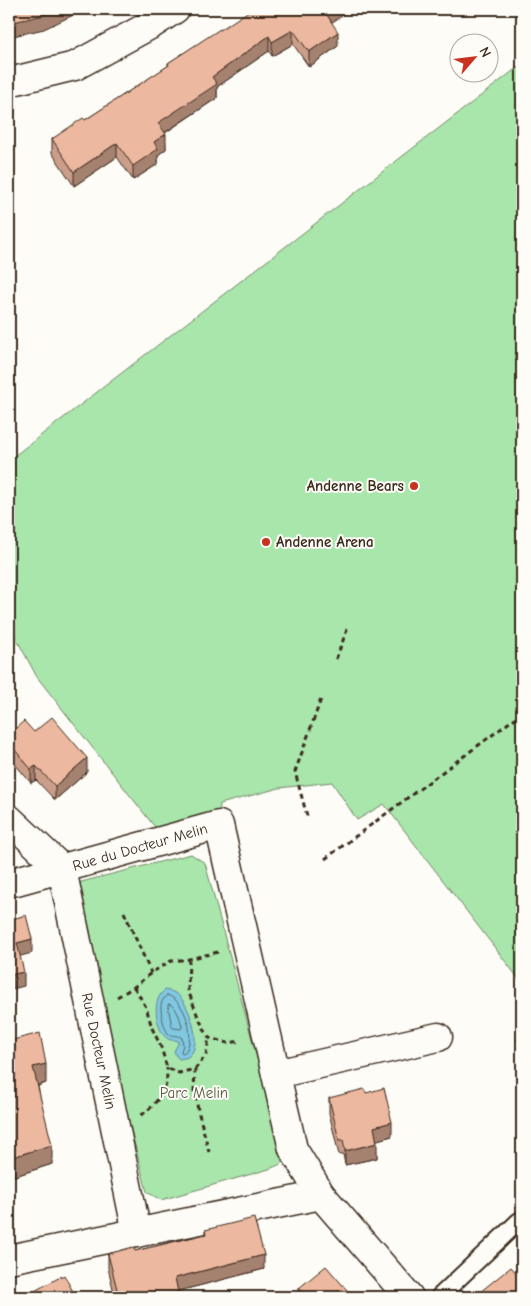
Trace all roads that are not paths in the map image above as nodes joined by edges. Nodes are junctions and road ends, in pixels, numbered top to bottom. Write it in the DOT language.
graph roads {
  1 [pos="175,9"];
  2 [pos="9,82"];
  3 [pos="9,819"];
  4 [pos="62,869"];
  5 [pos="9,883"];
  6 [pos="438,1037"];
  7 [pos="276,1074"];
  8 [pos="321,1195"];
  9 [pos="519,1221"];
  10 [pos="137,1233"];
  11 [pos="9,1259"];
  12 [pos="409,1297"];
  13 [pos="439,1297"];
  1 -- 2 [label="street"];
  3 -- 4 [label="street"];
  4 -- 5 [label="street, Rue du Docteur Melin"];
  4 -- 7 [label="street, Rue du Docteur Melin"];
  4 -- 10 [label="street, Rue Docteur Melin"];
  6 -- 7 [label="street"];
  7 -- 8 [label="street"];
  8 -- 10 [label="street"];
  8 -- 12 [label="street"];
  9 -- 13 [label="lane"];
  10 -- 11 [label="street"];
}
